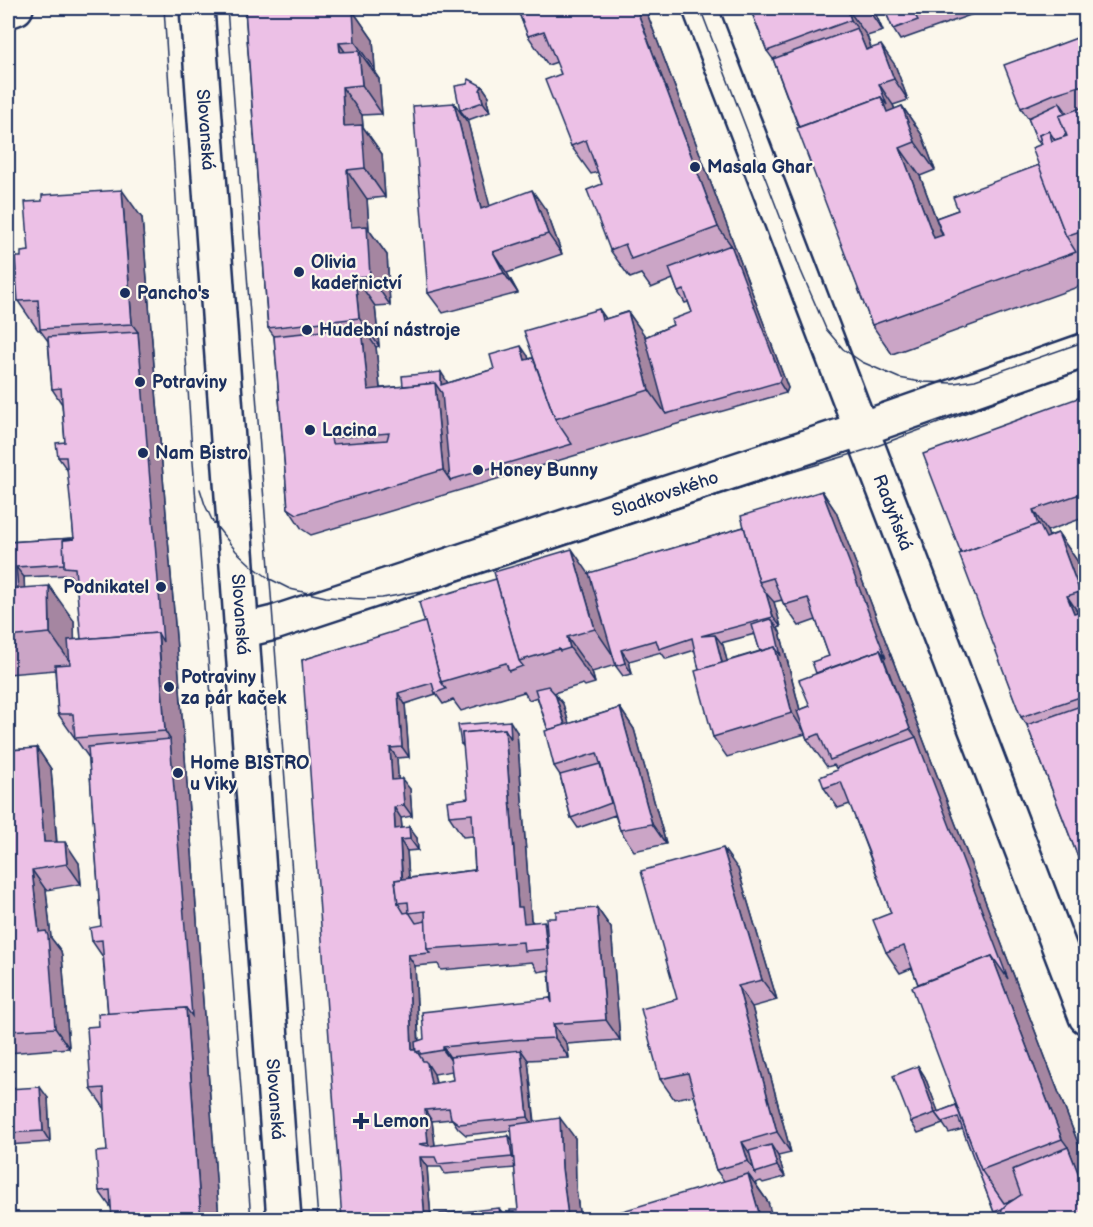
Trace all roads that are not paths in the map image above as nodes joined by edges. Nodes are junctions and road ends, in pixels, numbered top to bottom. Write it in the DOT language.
graph roads {
  1 [pos="16,8"];
  2 [pos="197,8"];
  3 [pos="700,8"];
  4 [pos="8,11"];
  5 [pos="1086,350"];
  6 [pos="861,429"];
  7 [pos="242,631"];
  8 [pos="1086,1017"];
  9 [pos="284,1220"];
  1 -- 4 [label="street"];
  2 -- 7 [label="street, Slovanská"];
  3 -- 6 [label="street, Radyňská"];
  5 -- 6 [label="street, Sladkovského"];
  6 -- 7 [label="street, Sladkovského"];
  6 -- 8 [label="street, Radyňská"];
  7 -- 9 [label="street, Slovanská"];
}
